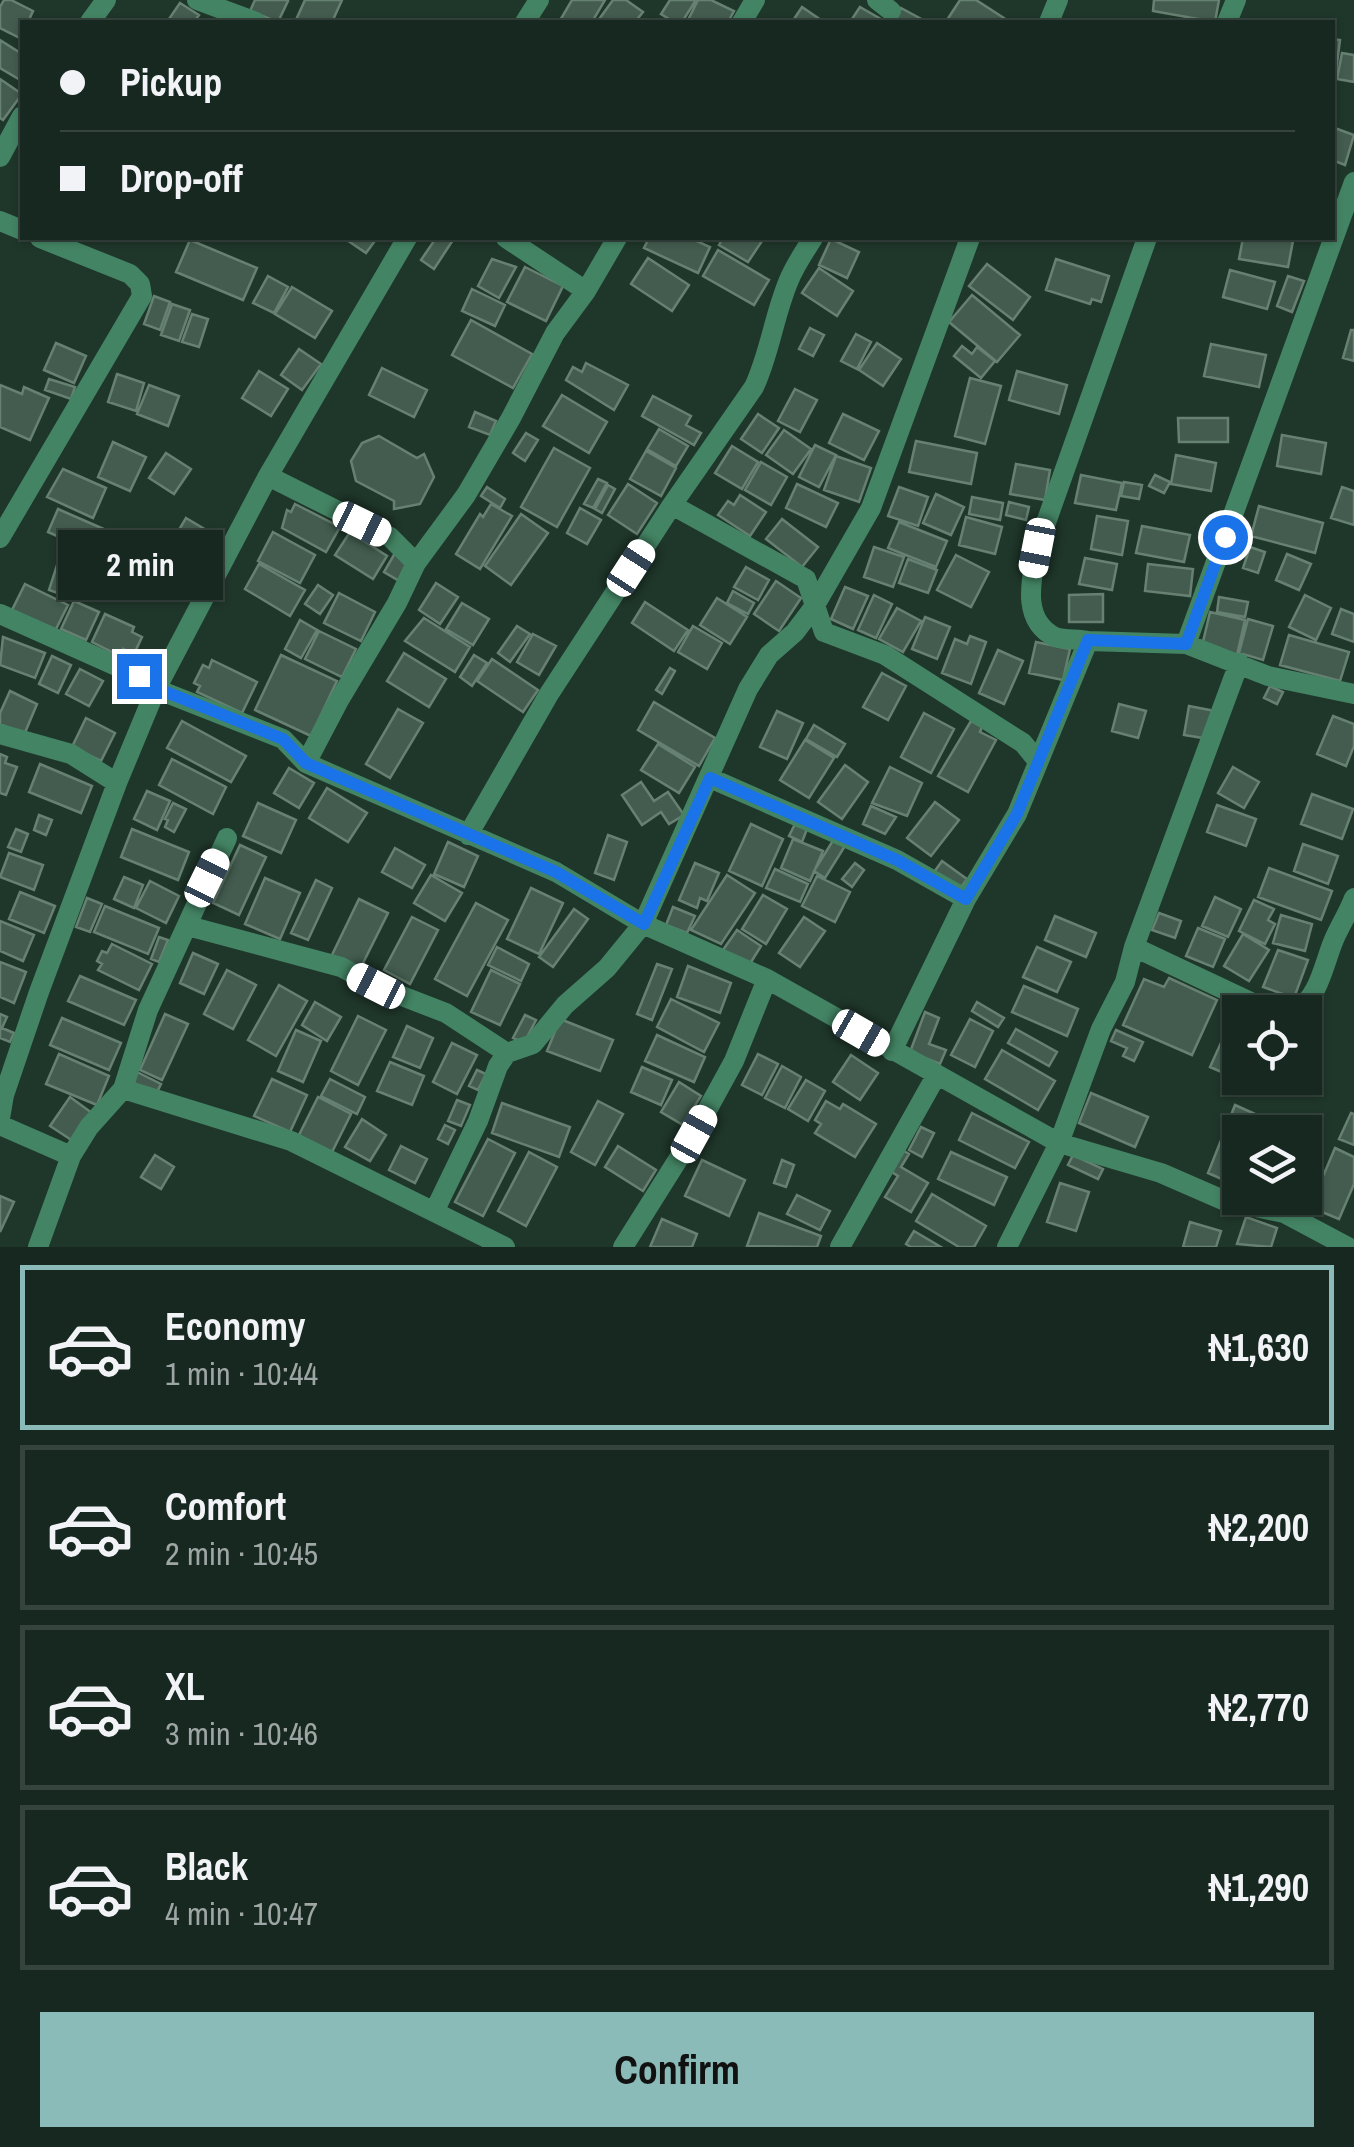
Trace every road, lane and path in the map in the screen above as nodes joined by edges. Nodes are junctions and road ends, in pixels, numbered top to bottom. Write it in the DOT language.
graph roads {
  1 [pos="198,0"];
  2 [pos="251,20"];
  3 [pos="20,120"];
  4 [pos="0,158"];
  5 [pos="1354,182"];
  6 [pos="1335,234"];
  7 [pos="45,240"];
  8 [pos="406,240"];
  9 [pos="509,240"];
  10 [pos="616,240"];
  11 [pos="812,240"];
  12 [pos="969,240"];
  13 [pos="1146,240"];
  14 [pos="1333,240"];
  15 [pos="586,291"];
  16 [pos="268,476"];
  17 [pos="672,505"];
  18 [pos="0,538"];
  19 [pos="416,563"];
  20 [pos="814,607"];
  21 [pos="0,614"];
  22 [pos="1088,640"];
  23 [pos="1186,644"];
  24 [pos="1239,664"];
  25 [pos="156,688"];
  26 [pos="1354,694"];
  27 [pos="0,734"];
  28 [pos="1036,759"];
  29 [pos="306,763"];
  30 [pos="710,778"];
  31 [pos="117,782"];
  32 [pos="468,835"];
  33 [pos="227,838"];
  34 [pos="1354,898"];
  35 [pos="966,899"];
  36 [pos="644,924"];
  37 [pos="188,926"];
  38 [pos="1134,947"];
  39 [pos="767,979"];
  40 [pos="1236,995"];
  41 [pos="1311,995"];
  42 [pos="892,1051"];
  43 [pos="508,1053"];
  44 [pos="936,1076"];
  45 [pos="123,1089"];
  46 [pos="0,1118"];
  47 [pos="0,1126"];
  48 [pos="1059,1143"];
  49 [pos="70,1156"];
  50 [pos="434,1212"];
  51 [pos="38,1247"];
  52 [pos="505,1247"];
  53 [pos="623,1247"];
  54 [pos="840,1247"];
  55 [pos="1007,1247"];
  56 [pos="1348,1247"];
  1 -- 2 [label="street"];
  3 -- 4 [label="street"];
  5 -- 6 [label="street"];
  7 -- 18 [label="street"];
  8 -- 16 [label="street"];
  9 -- 15 [label="street"];
  10 -- 15 [label="street"];
  11 -- 17 [label="street"];
  12 -- 20 [label="street"];
  13 -- 22 [label="street"];
  14 -- 23 [label="street"];
  15 -- 19 [label="street"];
  16 -- 19 [label="street"];
  16 -- 25 [label="street"];
  17 -- 20 [label="street"];
  17 -- 32 [label="street"];
  19 -- 29 [label="street"];
  20 -- 28 [label="street"];
  20 -- 30 [label="street"];
  21 -- 25 [label="street"];
  22 -- 23 [label="street"];
  22 -- 28 [label="street"];
  23 -- 24 [label="street"];
  24 -- 26 [label="street"];
  24 -- 38 [label="street"];
  25 -- 29 [label="street"];
  25 -- 31 [label="street"];
  27 -- 31 [label="street"];
  28 -- 35 [label="street"];
  29 -- 32 [label="street"];
  30 -- 35 [label="street"];
  30 -- 36 [label="street"];
  31 -- 46 [label="street"];
  32 -- 36 [label="street"];
  33 -- 37 [label="street"];
  34 -- 41 [label="street"];
  35 -- 42 [label="street"];
  36 -- 39 [label="street"];
  36 -- 43 [label="street"];
  37 -- 43 [label="street"];
  37 -- 45 [label="street"];
  38 -- 40 [label="street"];
  38 -- 48 [label="street"];
  39 -- 42 [label="street"];
  39 -- 53 [label="street"];
  42 -- 44 [label="street"];
  43 -- 50 [label="street"];
  44 -- 48 [label="street"];
  44 -- 54 [label="street"];
  45 -- 49 [label="street"];
  45 -- 50 [label="street"];
  47 -- 49 [label="street"];
  48 -- 55 [label="street"];
  48 -- 56 [label="street"];
  49 -- 51 [label="street"];
  50 -- 52 [label="street"];
}
